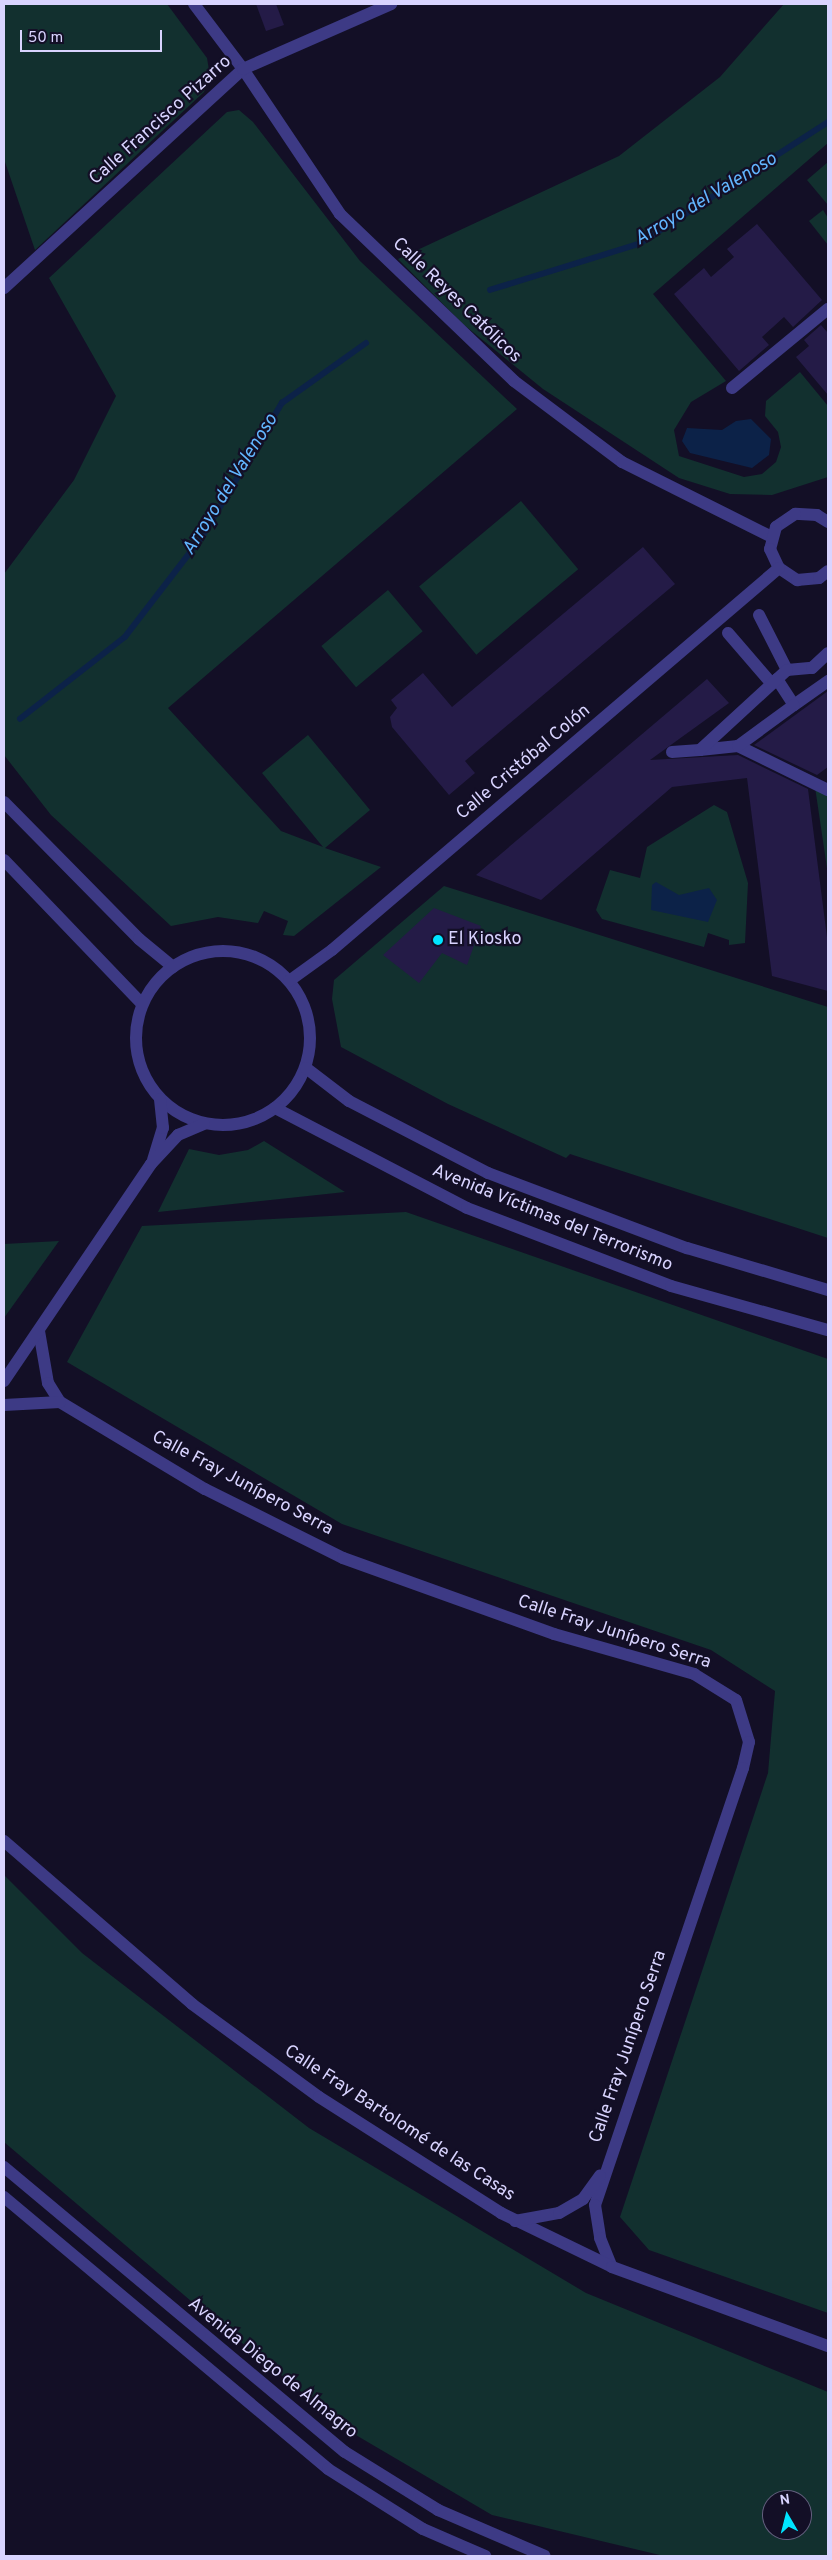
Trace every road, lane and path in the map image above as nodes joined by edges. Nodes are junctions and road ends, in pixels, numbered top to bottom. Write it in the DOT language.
graph roads {
  1 [pos="194,4"];
  2 [pos="392,4"];
  3 [pos="243,69"];
  4 [pos="4,288"];
  5 [pos="828,309"];
  6 [pos="732,388"];
  7 [pos="828,521"];
  8 [pos="772,538"];
  9 [pos="779,568"];
  10 [pos="828,571"];
  11 [pos="759,615"];
  12 [pos="728,633"];
  13 [pos="828,653"];
  14 [pos="787,670"];
  15 [pos="828,681"];
  16 [pos="774,682"];
  17 [pos="794,705"];
  18 [pos="738,746"];
  19 [pos="700,750"];
  20 [pos="672,752"];
  21 [pos="828,790"];
  22 [pos="4,802"];
  23 [pos="4,860"];
  24 [pos="173,967"];
  25 [pos="289,981"];
  26 [pos="142,1004"];
  27 [pos="306,1068"];
  28 [pos="160,1099"];
  29 [pos="275,1108"];
  30 [pos="204,1124"];
  31 [pos="151,1164"];
  32 [pos="828,1290"];
  33 [pos="828,1330"];
  34 [pos="39,1331"];
  35 [pos="4,1381"];
  36 [pos="60,1402"];
  37 [pos="4,1405"];
  38 [pos="4,1841"];
  39 [pos="4,2167"];
  40 [pos="605,2170"];
  41 [pos="4,2197"];
  42 [pos="515,2221"];
  43 [pos="612,2267"];
  44 [pos="828,2346"];
  45 [pos="485,2556"];
  46 [pos="544,2556"];
  1 -- 3 [label="street, Calle Reyes Católicos"];
  2 -- 3 [label="street, Calle Francisco Pizarro"];
  3 -- 4 [label="street, Calle Francisco Pizarro"];
  3 -- 8 [label="street, Calle Reyes Católicos"];
  5 -- 6 [label="street"];
  7 -- 8 [label="street"];
  8 -- 9 [label="street"];
  9 -- 10 [label="street"];
  9 -- 25 [label="street, Calle Cristóbal Colón"];
  11 -- 14 [label="street"];
  12 -- 16 [label="street"];
  13 -- 14 [label="street"];
  14 -- 16 [label="street"];
  15 -- 17 [label="street"];
  16 -- 17 [label="street"];
  16 -- 19 [label="street"];
  17 -- 18 [label="street"];
  18 -- 19 [label="street"];
  18 -- 21 [label="street"];
  19 -- 20 [label="street"];
  22 -- 24 [label="street"];
  23 -- 26 [label="street"];
  24 -- 25 [label="street"];
  24 -- 26 [label="street"];
  25 -- 27 [label="street"];
  26 -- 28 [label="street"];
  27 -- 29 [label="street"];
  27 -- 32 [label="street, Avenida Víctimas del Terrorismo"];
  28 -- 30 [label="street"];
  28 -- 31 [label="street"];
  29 -- 30 [label="street"];
  29 -- 33 [label="street, Avenida Víctimas del Terrorismo"];
  30 -- 31 [label="street"];
  31 -- 34 [label="street"];
  34 -- 35 [label="street"];
  34 -- 36 [label="street, Calle Fray Junípero Serra"];
  36 -- 37 [label="street"];
  36 -- 40 [label="street, Calle Fray Junípero Serra"];
  38 -- 42 [label="street, Calle Fray Bartolomé de las Casas"];
  39 -- 46 [label="street, Avenida Diego de Almagro"];
  40 -- 42 [label="street, Calle Fray Junípero Serra"];
  40 -- 43 [label="street, Calle Fray Junípero Serra"];
  41 -- 45 [label="street"];
  42 -- 43 [label="street, Calle Fray Bartolomé de las Casas"];
  43 -- 44 [label="street, Calle Fray Bartolomé de las Casas"];
}
